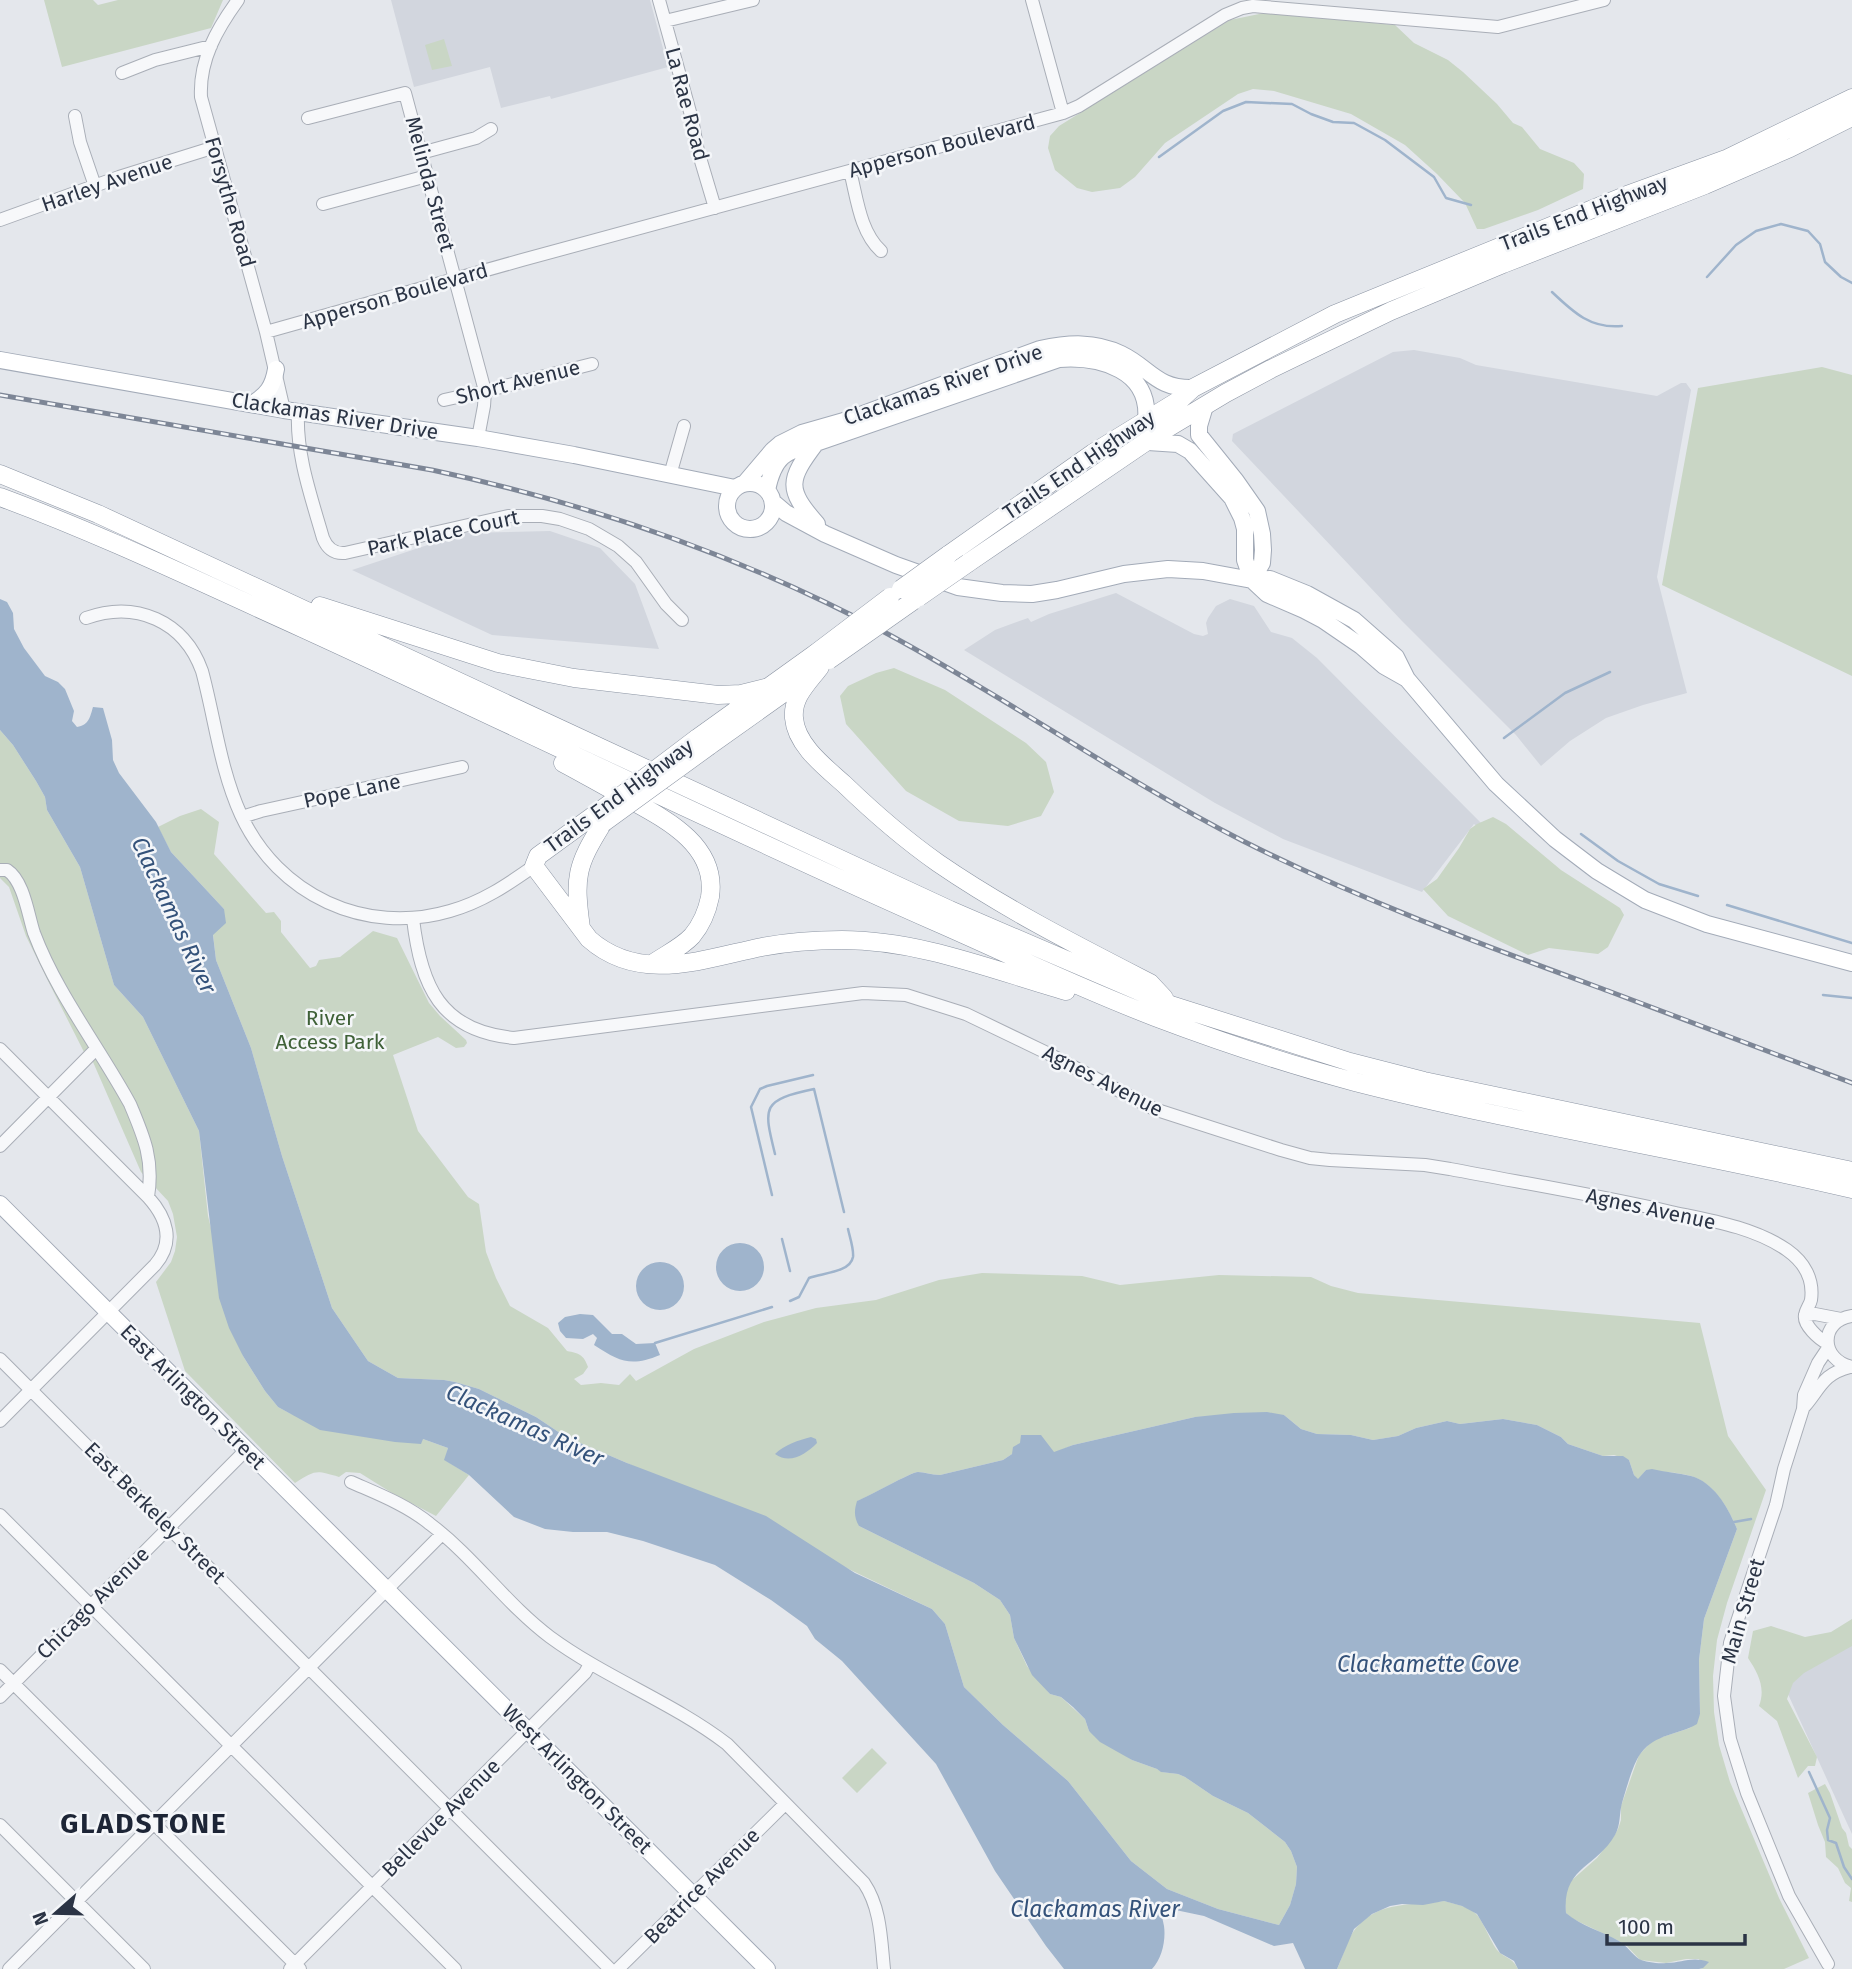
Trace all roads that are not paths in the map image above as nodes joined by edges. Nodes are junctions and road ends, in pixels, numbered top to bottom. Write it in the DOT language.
graph roads {
  1 [pos="238,0"];
  2 [pos="659,0"];
  3 [pos="753,0"];
  4 [pos="1032,0"];
  5 [pos="1604,0"];
  6 [pos="1252,3"];
  7 [pos="665,21"];
  8 [pos="211,46"];
  9 [pos="122,73"];
  10 [pos="1063,113"];
  11 [pos="1849,113"];
  12 [pos="75,116"];
  13 [pos="308,118"];
  14 [pos="491,129"];
  15 [pos="215,147"];
  16 [pos="421,153"];
  17 [pos="850,171"];
  18 [pos="427,176"];
  19 [pos="95,186"];
  20 [pos="323,204"];
  21 [pos="715,208"];
  22 [pos="0,220"];
  23 [pos="881,251"];
  24 [pos="455,279"];
  25 [pos="266,331"];
  26 [pos="0,360"];
  27 [pos="592,364"];
  28 [pos="276,369"];
  29 [pos="1193,388"];
  30 [pos="485,391"];
  31 [pos="444,400"];
  32 [pos="253,404"];
  33 [pos="1205,406"];
  34 [pos="291,411"];
  35 [pos="1146,420"];
  36 [pos="684,426"];
  37 [pos="478,438"];
  38 [pos="1148,442"];
  39 [pos="816,443"];
  40 [pos="0,474"];
  41 [pos="670,475"];
  42 [pos="740,486"];
  43 [pos="770,496"];
  44 [pos="0,497"];
  45 [pos="727,509"];
  46 [pos="767,522"];
  47 [pos="825,534"];
  48 [pos="332,551"];
  49 [pos="241,580"];
  50 [pos="1252,580"];
  51 [pos="906,596"];
  52 [pos="86,618"];
  53 [pos="682,620"];
  54 [pos="822,660"];
  55 [pos="769,687"];
  56 [pos="514,728"];
  57 [pos="703,743"];
  58 [pos="462,767"];
  59 [pos="242,817"];
  60 [pos="597,820"];
  61 [pos="534,866"];
  62 [pos="0,870"];
  63 [pos="412,919"];
  64 [pos="582,930"];
  65 [pos="1852,963"];
  66 [pos="652,964"];
  67 [pos="1171,1006"];
  68 [pos="1150,1015"];
  69 [pos="0,1049"];
  70 [pos="96,1049"];
  71 [pos="48,1097"];
  72 [pos="0,1146"];
  73 [pos="1852,1171"];
  74 [pos="1852,1189"];
  75 [pos="148,1197"];
  76 [pos="0,1204"];
  77 [pos="108,1312"];
  78 [pos="1805,1315"];
  79 [pos="1847,1318"];
  80 [pos="1828,1345"];
  81 [pos="0,1359"];
  82 [pos="1852,1367"];
  83 [pos="31,1390"];
  84 [pos="1803,1409"];
  85 [pos="0,1421"];
  86 [pos="246,1450"];
  87 [pos="351,1482"];
  88 [pos="0,1515"];
  89 [pos="169,1528"];
  90 [pos="442,1534"];
  91 [pos="387,1590"];
  92 [pos="90,1605"];
  93 [pos="590,1664"];
  94 [pos="310,1667"];
  95 [pos="0,1670"];
  96 [pos="14,1684"];
  97 [pos="0,1697"];
  98 [pos="528,1730"];
  99 [pos="232,1746"];
  100 [pos="785,1804"];
  101 [pos="451,1807"];
  102 [pos="154,1823"];
  103 [pos="0,1825"];
  104 [pos="373,1887"];
  105 [pos="692,1894"];
  106 [pos="76,1902"];
  107 [pos="1828,1964"];
  108 [pos="295,1967"];
  109 [pos="9,1969"];
  110 [pos="144,1969"];
  111 [pos="455,1969"];
  112 [pos="610,1969"];
  113 [pos="618,1969"];
  114 [pos="767,1969"];
  115 [pos="884,1969"];
  1 -- 8 [label="street, Forsythe Road"];
  2 -- 7 [label="street, La Rae Road"];
  3 -- 7 [label="street"];
  4 -- 10 [label="street"];
  5 -- 6 [label="street, Apperson Boulevard"];
  6 -- 10 [label="street, Apperson Boulevard"];
  7 -- 21 [label="street, La Rae Road"];
  8 -- 9 [label="street"];
  8 -- 15 [label="street, Forsythe Road"];
  10 -- 17 [label="street, Apperson Boulevard"];
  11 -- 29 [label="highway, Trails End Highway"];
  11 -- 33 [label="highway, Trails End Highway"];
  12 -- 19 [label="street"];
  13 -- 16 [label="street, Melinda Street"];
  14 -- 16 [label="street"];
  15 -- 19 [label="street, Harley Avenue"];
  15 -- 25 [label="street, Forsythe Road"];
  16 -- 18 [label="street, Melinda Street"];
  17 -- 21 [label="street, Apperson Boulevard"];
  17 -- 23 [label="street"];
  18 -- 20 [label="street"];
  18 -- 24 [label="street, Melinda Street"];
  19 -- 22 [label="street, Harley Avenue"];
  21 -- 24 [label="street, Apperson Boulevard"];
  24 -- 25 [label="street, Apperson Boulevard"];
  24 -- 30 [label="street, Melinda Street"];
  25 -- 28 [label="street, Forsythe Road"];
  26 -- 32 [label="main road, Clackamas River Drive"];
  27 -- 30 [label="street, Short Avenue"];
  28 -- 32 [label="main road"];
  28 -- 34 [label="street, Forsythe Road"];
  29 -- 35 [label="highway, Trails End Highway"];
  29 -- 42 [label="main road, Clackamas River Drive"];
  30 -- 31 [label="street, Short Avenue"];
  30 -- 37 [label="street, Melinda Street"];
  32 -- 34 [label="main road, Clackamas River Drive"];
  33 -- 38 [label="highway, Trails End Highway"];
  33 -- 50 [label="main road"];
  34 -- 37 [label="main road, Clackamas River Drive"];
  34 -- 48 [label="street, Forsythe Road"];
  35 -- 39 [label="main road, Clackamas River Drive"];
  35 -- 51 [label="highway, Trails End Highway, bridge"];
  36 -- 41 [label="street"];
  37 -- 41 [label="main road, Clackamas River Drive"];
  38 -- 50 [label="main road"];
  38 -- 51 [label="highway, Trails End Highway, bridge"];
  39 -- 43 [label="main road, Clackamas River Drive"];
  39 -- 47 [label="main road"];
  40 -- 49 [label="highway"];
  41 -- 42 [label="main road, Clackamas River Drive"];
  41 -- 45 [label="main road, Clackamas River Drive"];
  42 -- 43 [label="main road, Clackamas River Drive"];
  42 -- 45 [label="main road, Clackamas River Drive"];
  43 -- 46 [label="main road, Clackamas River Drive"];
  43 -- 47 [label="main road"];
  44 -- 56 [label="highway"];
  45 -- 46 [label="main road, Clackamas River Drive"];
  46 -- 47 [label="main road"];
  47 -- 50 [label="main road"];
  48 -- 53 [label="street, Park Place Court"];
  49 -- 55 [label="highway"];
  49 -- 67 [label="highway"];
  50 -- 65 [label="main road"];
  51 -- 54 [label="highway, Trails End Highway, bridge"];
  52 -- 59 [label="street"];
  54 -- 55 [label="highway, Trails End Highway"];
  54 -- 57 [label="highway, Trails End Highway"];
  54 -- 67 [label="highway"];
  55 -- 57 [label="highway, Trails End Highway"];
  56 -- 66 [label="highway"];
  56 -- 68 [label="highway"];
  57 -- 60 [label="highway, Trails End Highway, bridge"];
  58 -- 59 [label="street, Pope Lane"];
  59 -- 63 [label="street"];
  60 -- 61 [label="highway, Trails End Highway"];
  60 -- 64 [label="highway"];
  61 -- 63 [label="street"];
  61 -- 64 [label="highway"];
  62 -- 70 [label="street"];
  63 -- 78 [label="street, Agnes Avenue"];
  64 -- 66 [label="highway"];
  66 -- 68 [label="highway"];
  67 -- 73 [label="highway"];
  68 -- 74 [label="highway"];
  69 -- 71 [label="street"];
  70 -- 71 [label="street"];
  70 -- 75 [label="street"];
  71 -- 72 [label="street"];
  71 -- 75 [label="street"];
  75 -- 77 [label="street"];
  76 -- 77 [label="main road, East Arlington Street"];
  77 -- 83 [label="street"];
  77 -- 86 [label="main road, East Arlington Street"];
  78 -- 79 [label="street"];
  78 -- 80 [label="street"];
  79 -- 80 [label="street, Main Street"];
  80 -- 82 [label="street, Main Street"];
  80 -- 84 [label="street, Main Street"];
  81 -- 83 [label="street, East Berkeley Street"];
  82 -- 84 [label="street, Main Street"];
  83 -- 85 [label="street"];
  83 -- 89 [label="street, East Berkeley Street"];
  84 -- 107 [label="street, Main Street"];
  86 -- 89 [label="street, Chicago Avenue"];
  86 -- 91 [label="main road, East Arlington Street"];
  87 -- 90 [label="street"];
  88 -- 92 [label="street"];
  89 -- 92 [label="street, Chicago Avenue"];
  89 -- 94 [label="street, East Berkeley Street"];
  90 -- 91 [label="street"];
  90 -- 93 [label="street"];
  91 -- 94 [label="street"];
  91 -- 98 [label="main road, West Arlington Street"];
  92 -- 96 [label="street, Chicago Avenue"];
  92 -- 99 [label="street"];
  93 -- 98 [label="street, Bellevue Avenue"];
  93 -- 100 [label="street"];
  94 -- 99 [label="street"];
  94 -- 101 [label="street, East Berkeley Street"];
  95 -- 96 [label="street"];
  96 -- 97 [label="street, Chicago Avenue"];
  96 -- 102 [label="street"];
  98 -- 101 [label="street, Bellevue Avenue"];
  98 -- 105 [label="main road, West Arlington Street"];
  99 -- 102 [label="street"];
  99 -- 104 [label="street"];
  100 -- 105 [label="street, Beatrice Avenue"];
  100 -- 115 [label="street"];
  101 -- 104 [label="street, Bellevue Avenue"];
  101 -- 112 [label="street, East Berkeley Street"];
  102 -- 106 [label="street"];
  102 -- 108 [label="street"];
  103 -- 106 [label="street"];
  104 -- 108 [label="street, Bellevue Avenue"];
  104 -- 111 [label="street"];
  105 -- 113 [label="street, Beatrice Avenue"];
  105 -- 114 [label="main road, West Arlington Street"];
  106 -- 109 [label="street"];
  106 -- 110 [label="street"];
}
